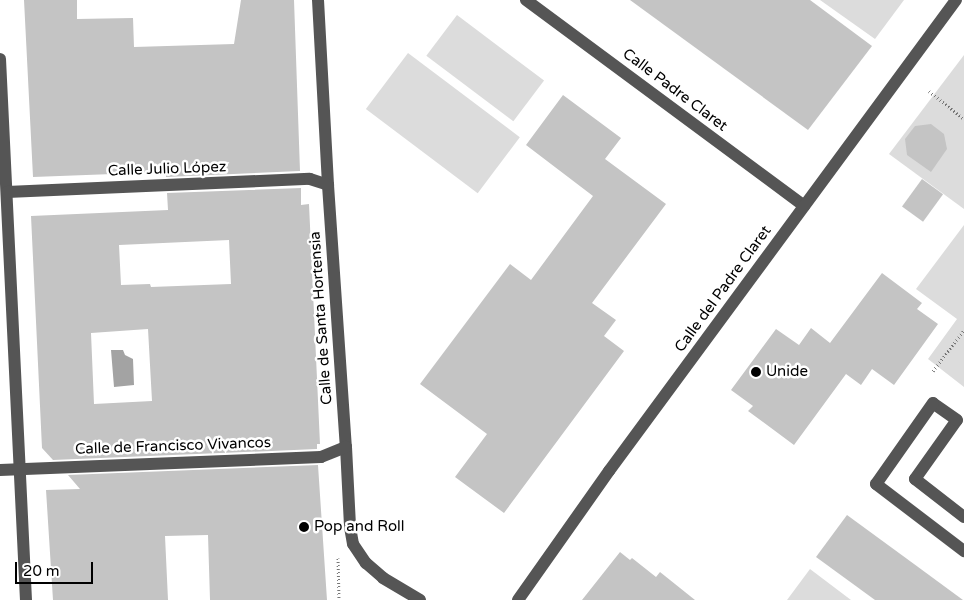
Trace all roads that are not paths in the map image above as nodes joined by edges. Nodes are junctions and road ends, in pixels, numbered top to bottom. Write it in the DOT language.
graph roads {
  1 [pos="318,0"];
  2 [pos="526,0"];
  3 [pos="956,0"];
  4 [pos="0,59"];
  5 [pos="328,185"];
  6 [pos="7,192"];
  7 [pos="804,206"];
  8 [pos="346,447"];
  9 [pos="21,469"];
  10 [pos="0,470"];
  11 [pos="964,517"];
  12 [pos="964,551"];
  13 [pos="26,600"];
  14 [pos="420,600"];
  15 [pos="518,600"];
  1 -- 5 [label="street, Calle de Santa Hortensia"];
  2 -- 7 [label="street, Calle Padre Claret"];
  3 -- 7 [label="street, Calle del Padre Claret"];
  4 -- 6 [label="street"];
  5 -- 6 [label="street, Calle Julio López"];
  5 -- 8 [label="street, Calle de Santa Hortensia"];
  6 -- 9 [label="street"];
  7 -- 15 [label="street, Calle del Padre Claret"];
  8 -- 9 [label="street, Calle de Francisco Vivancos"];
  8 -- 14 [label="street, Calle de Santa Hortensia"];
  9 -- 10 [label="street, Calle de Francisco Vivancos"];
  9 -- 13 [label="street"];
  11 -- 12 [label="street"];
}
